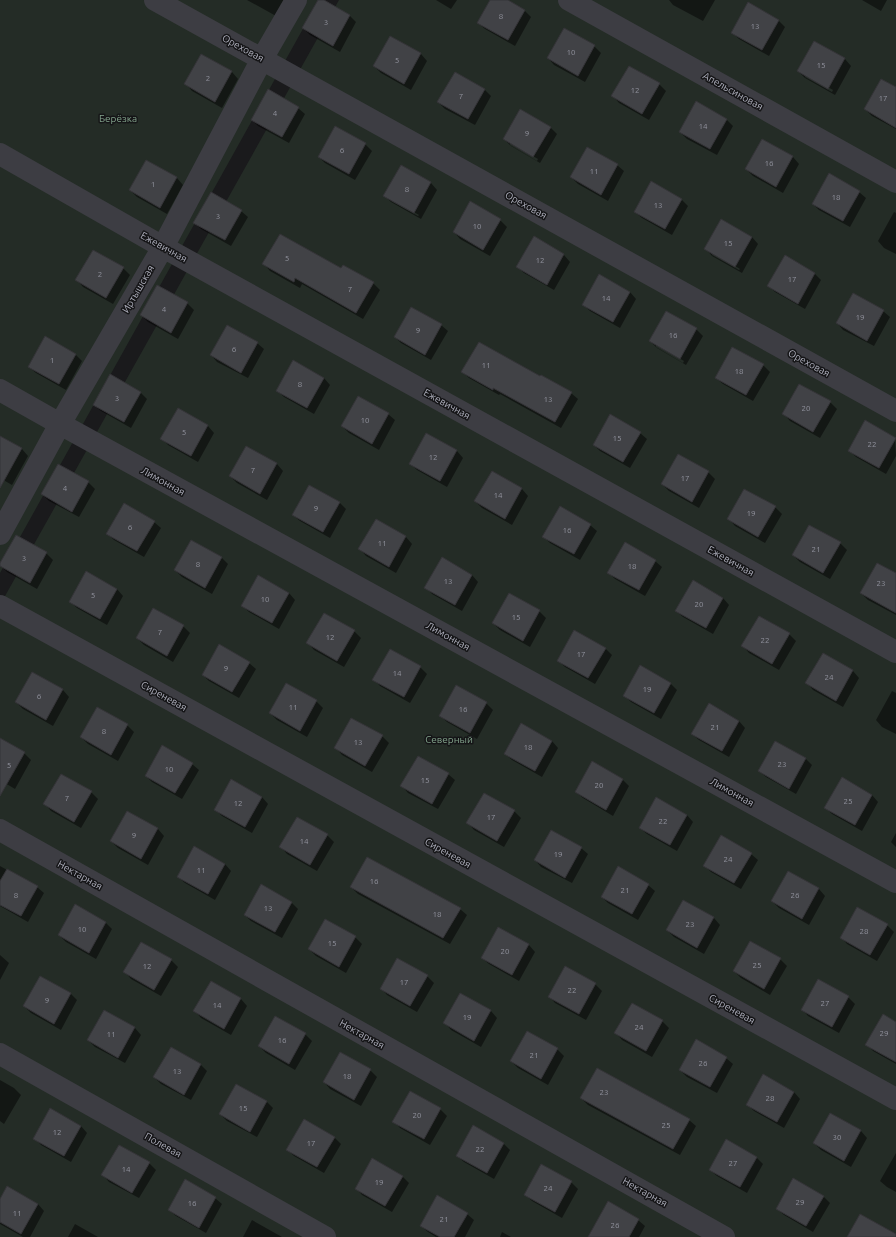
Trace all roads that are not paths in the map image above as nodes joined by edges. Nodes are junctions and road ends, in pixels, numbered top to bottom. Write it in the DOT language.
graph roads {
  1 [pos="155,0"];
  2 [pos="296,0"];
  3 [pos="570,0"];
  4 [pos="262,59"];
  5 [pos="0,154"];
  6 [pos="896,182"];
  7 [pos="163,247"];
  8 [pos="0,390"];
  9 [pos="896,411"];
  10 [pos="60,424"];
  11 [pos="0,534"];
  12 [pos="0,606"];
  13 [pos="896,652"];
  14 [pos="0,830"];
  15 [pos="896,882"];
  16 [pos="0,1054"];
  17 [pos="896,1099"];
  18 [pos="325,1237"];
  19 [pos="724,1237"];
  1 -- 4 [label="street, Ореховая"];
  2 -- 4 [label="street, Иртышская"];
  3 -- 6 [label="street, Апельсиновая"];
  4 -- 7 [label="street, Иртышская"];
  4 -- 9 [label="street, Ореховая"];
  5 -- 7 [label="street, Ежевичная"];
  7 -- 10 [label="street, Иртышская"];
  7 -- 13 [label="street, Ежевичная"];
  8 -- 10 [label="street, Лимонная"];
  10 -- 11 [label="street, Иртышская"];
  10 -- 15 [label="street, Лимонная"];
  12 -- 17 [label="street, Сиреневая"];
  14 -- 19 [label="street, Нектарная"];
  16 -- 18 [label="street, Полевая"];
}
